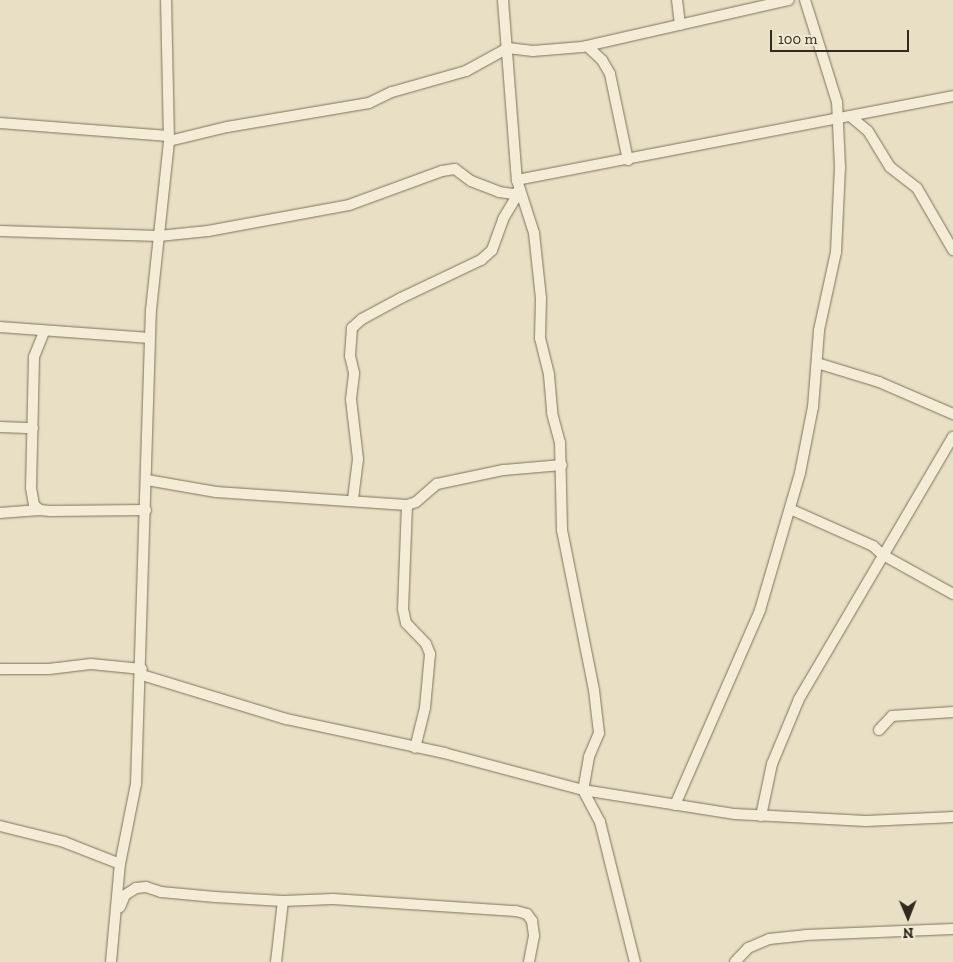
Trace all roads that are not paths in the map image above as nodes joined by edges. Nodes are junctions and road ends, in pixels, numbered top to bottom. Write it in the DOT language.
graph roads {
  1 [pos="166,0"];
  2 [pos="503,0"];
  3 [pos="677,0"];
  4 [pos="789,0"];
  5 [pos="807,0"];
  6 [pos="680,25"];
  7 [pos="587,46"];
  8 [pos="508,48"];
  9 [pos="953,96"];
  10 [pos="850,116"];
  11 [pos="838,118"];
  12 [pos="0,123"];
  13 [pos="168,138"];
  14 [pos="628,160"];
  15 [pos="517,180"];
  16 [pos="519,191"];
  17 [pos="0,231"];
  18 [pos="159,236"];
  19 [pos="953,250"];
  20 [pos="0,327"];
  21 [pos="44,332"];
  22 [pos="150,338"];
  23 [pos="817,363"];
  24 [pos="953,414"];
  25 [pos="0,427"];
  26 [pos="33,428"];
  27 [pos="953,437"];
  28 [pos="562,465"];
  29 [pos="147,480"];
  30 [pos="352,499"];
  31 [pos="407,505"];
  32 [pos="790,509"];
  33 [pos="40,510"];
  34 [pos="146,510"];
  35 [pos="0,513"];
  36 [pos="883,555"];
  37 [pos="953,594"];
  38 [pos="0,669"];
  39 [pos="142,672"];
  40 [pos="953,712"];
  41 [pos="879,730"];
  42 [pos="415,748"];
  43 [pos="584,790"];
  44 [pos="674,805"];
  45 [pos="761,816"];
  46 [pos="953,817"];
  47 [pos="0,826"];
  48 [pos="120,864"];
  49 [pos="283,901"];
  50 [pos="117,913"];
  51 [pos="953,929"];
  52 [pos="111,962"];
  53 [pos="276,962"];
  54 [pos="529,962"];
  55 [pos="635,962"];
  56 [pos="735,962"];
  1 -- 13 [label="street"];
  2 -- 8 [label="street"];
  3 -- 6 [label="street"];
  4 -- 6 [label="street"];
  5 -- 11 [label="street"];
  6 -- 7 [label="street"];
  7 -- 8 [label="street"];
  7 -- 14 [label="street"];
  8 -- 13 [label="street"];
  8 -- 15 [label="street"];
  9 -- 10 [label="street"];
  10 -- 11 [label="street"];
  10 -- 19 [label="street"];
  11 -- 14 [label="street"];
  11 -- 23 [label="street"];
  12 -- 13 [label="street"];
  13 -- 18 [label="street"];
  14 -- 15 [label="street"];
  15 -- 16 [label="street"];
  16 -- 18 [label="street"];
  16 -- 28 [label="street"];
  16 -- 30 [label="street"];
  17 -- 18 [label="street"];
  18 -- 22 [label="street"];
  20 -- 21 [label="street"];
  21 -- 22 [label="street"];
  21 -- 26 [label="street"];
  22 -- 29 [label="street"];
  23 -- 24 [label="street"];
  23 -- 32 [label="street"];
  25 -- 26 [label="street"];
  26 -- 33 [label="street"];
  27 -- 36 [label="street"];
  28 -- 31 [label="street"];
  28 -- 43 [label="street"];
  29 -- 30 [label="street"];
  29 -- 34 [label="street"];
  30 -- 31 [label="street"];
  31 -- 42 [label="street"];
  32 -- 36 [label="street"];
  32 -- 44 [label="street"];
  33 -- 34 [label="street"];
  33 -- 35 [label="street"];
  34 -- 39 [label="street"];
  36 -- 37 [label="street"];
  36 -- 45 [label="street"];
  38 -- 39 [label="street"];
  39 -- 42 [label="street"];
  39 -- 48 [label="street"];
  40 -- 41 [label="street"];
  42 -- 43 [label="street"];
  43 -- 44 [label="street"];
  43 -- 55 [label="street"];
  44 -- 45 [label="street"];
  45 -- 46 [label="street"];
  47 -- 48 [label="street"];
  48 -- 50 [label="street"];
  49 -- 50 [label="street"];
  49 -- 53 [label="street"];
  49 -- 54 [label="street"];
  50 -- 52 [label="street"];
  51 -- 56 [label="street"];
}
